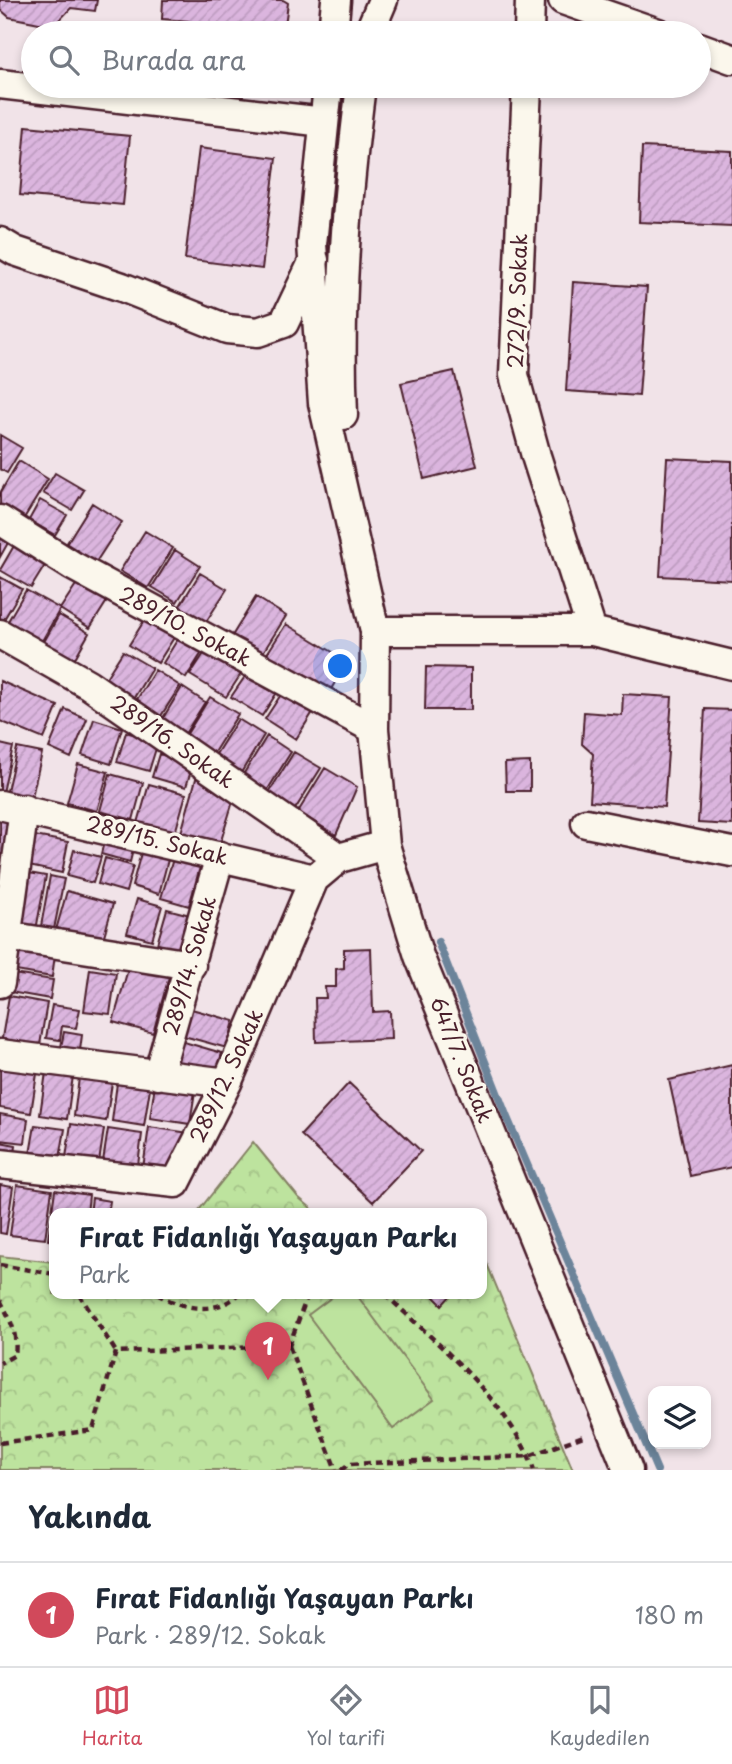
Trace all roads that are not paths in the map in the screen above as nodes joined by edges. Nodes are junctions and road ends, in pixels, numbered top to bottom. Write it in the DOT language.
graph roads {
  1 [pos="336,0"];
  2 [pos="383,0"];
  3 [pos="530,0"];
  4 [pos="563,0"];
  5 [pos="334,21"];
  6 [pos="374,21"];
  7 [pos="529,21"];
  8 [pos="623,21"];
  9 [pos="711,51"];
  10 [pos="732,59"];
  11 [pos="0,84"];
  12 [pos="21,86"];
  13 [pos="119,98"];
  14 [pos="327,98"];
  15 [pos="360,98"];
  16 [pos="526,98"];
  17 [pos="324,122"];
  18 [pos="0,242"];
  19 [pos="314,260"];
  20 [pos="0,520"];
  21 [pos="348,522"];
  22 [pos="375,631"];
  23 [pos="592,631"];
  24 [pos="0,634"];
  25 [pos="732,664"];
  26 [pos="374,729"];
  27 [pos="12,807"];
  28 [pos="586,822"];
  29 [pos="385,845"];
  30 [pos="732,852"];
  31 [pos="220,856"];
  32 [pos="339,858"];
  33 [pos="314,879"];
  34 [pos="3,936"];
  35 [pos="191,965"];
  36 [pos="0,983"];
  37 [pos="0,1054"];
  38 [pos="158,1075"];
  39 [pos="227,1083"];
  40 [pos="0,1164"];
  41 [pos="628,1470"];
  1 -- 5 [label="street"];
  2 -- 6 [label="street"];
  3 -- 7 [label="street"];
  4 -- 8 [label="street"];
  9 -- 10 [label="street"];
  11 -- 12 [label="street"];
  13 -- 17 [label="street"];
  14 -- 17 [label="street"];
  15 -- 21 [label="street"];
  16 -- 23 [label="street, 272/9. Sokak"];
  17 -- 19 [label="street"];
  18 -- 19 [label="street"];
  19 -- 21 [label="street"];
  20 -- 26 [label="street, 289/10. Sokak"];
  21 -- 22 [label="street, 647/7. Sokak"];
  22 -- 23 [label="street"];
  22 -- 26 [label="street, 647/7. Sokak"];
  23 -- 25 [label="street"];
  24 -- 32 [label="street, 289/16. Sokak"];
  26 -- 29 [label="street, 647/7. Sokak"];
  27 -- 31 [label="street, 289/15. Sokak"];
  27 -- 34 [label="street"];
  28 -- 30 [label="street"];
  29 -- 32 [label="street, 289/12. Sokak"];
  29 -- 41 [label="street, 647/7. Sokak"];
  31 -- 33 [label="street, 289/15. Sokak"];
  31 -- 35 [label="street, 289/14. Sokak"];
  32 -- 33 [label="street, 289/12. Sokak"];
  33 -- 39 [label="street, 289/12. Sokak"];
  34 -- 35 [label="street"];
  34 -- 36 [label="street"];
  35 -- 38 [label="street, 289/14. Sokak"];
  37 -- 38 [label="street"];
  38 -- 39 [label="street"];
  39 -- 40 [label="street, 289/12. Sokak"];
}
